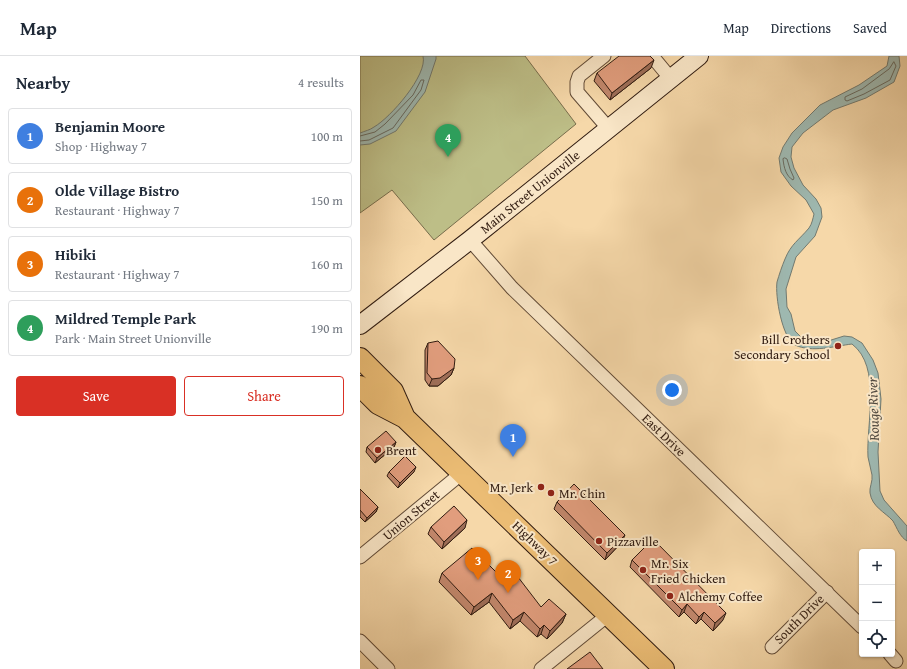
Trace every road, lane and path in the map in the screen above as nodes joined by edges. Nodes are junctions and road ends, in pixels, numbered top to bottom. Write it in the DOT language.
graph roads {
  1 [pos="604,56"];
  2 [pos="652,56"];
  3 [pos="699,56"];
  4 [pos="671,79"];
  5 [pos="608,129"];
  6 [pos="470,240"];
  7 [pos="360,325"];
  8 [pos="360,358"];
  9 [pos="360,386"];
  10 [pos="405,418"];
  11 [pos="462,473"];
  12 [pos="360,557"];
  13 [pos="827,592"];
  14 [pos="608,615"];
  15 [pos="859,624"];
  16 [pos="360,641"];
  17 [pos="772,647"];
  18 [pos="388,669"];
  19 [pos="541,669"];
  20 [pos="664,669"];
  1 -- 5 [label="street"];
  2 -- 4 [label="street"];
  3 -- 4 [label="main road, Main Street Unionville"];
  4 -- 5 [label="main road, Main Street Unionville"];
  5 -- 6 [label="main road, Main Street Unionville"];
  6 -- 7 [label="main road, Main Street Unionville"];
  6 -- 13 [label="street, East Drive"];
  8 -- 10 [label="main road, Highway 7"];
  9 -- 10 [label="main road, Highway 7"];
  10 -- 11 [label="main road, Highway 7"];
  11 -- 12 [label="street, Union Street"];
  11 -- 14 [label="main road, Highway 7"];
  13 -- 15 [label="street, East Drive"];
  13 -- 17 [label="street, South Drive"];
  14 -- 19 [label="street"];
  14 -- 20 [label="main road, Highway 7"];
  16 -- 18 [label="street"];
}
